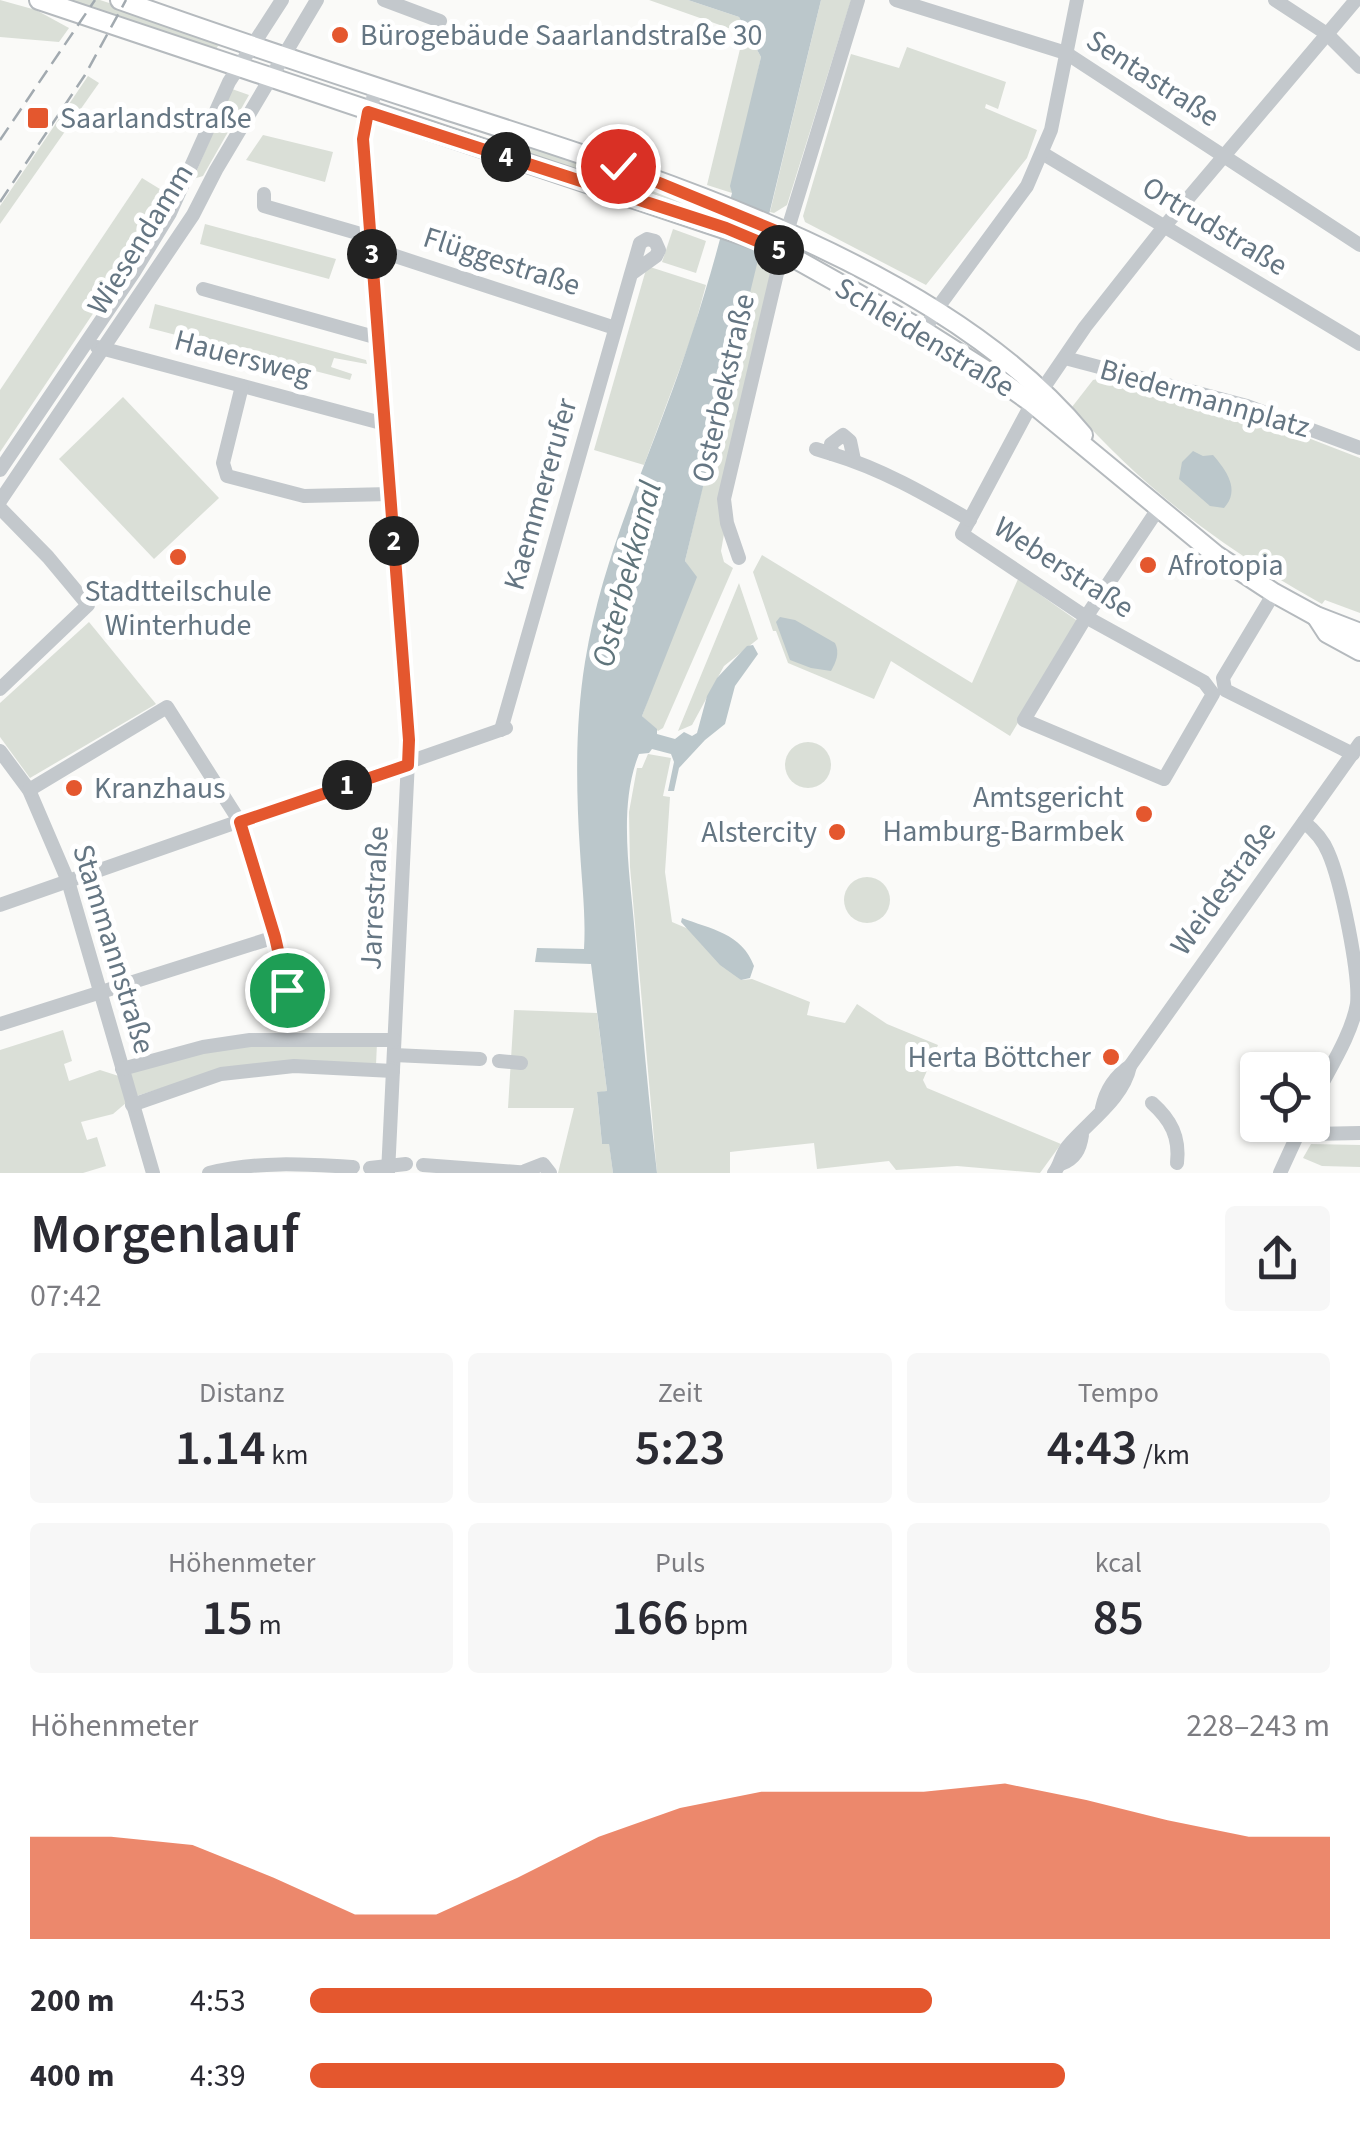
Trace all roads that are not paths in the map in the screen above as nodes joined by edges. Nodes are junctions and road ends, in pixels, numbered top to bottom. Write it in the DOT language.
graph roads {
  1 [pos="39,0"];
  2 [pos="120,0"];
  3 [pos="282,0"];
  4 [pos="317,0"];
  5 [pos="384,0"];
  6 [pos="858,0"];
  7 [pos="896,0"];
  8 [pos="1078,0"];
  9 [pos="1275,0"];
  10 [pos="1356,0"];
  11 [pos="440,22"];
  12 [pos="1327,34"];
  13 [pos="252,45"];
  14 [pos="1066,53"];
  15 [pos="283,55"];
  16 [pos="238,67"];
  17 [pos="1360,67"];
  18 [pos="270,78"];
  19 [pos="376,87"];
  20 [pos="368,112"];
  21 [pos="1042,153"];
  22 [pos="1224,157"];
  23 [pos="264,194"];
  24 [pos="721,216"];
  25 [pos="1163,228"];
  26 [pos="371,242"];
  27 [pos="785,244"];
  28 [pos="1360,245"];
  29 [pos="631,274"];
  30 [pos="203,289"];
  31 [pos="936,310"];
  32 [pos="615,328"];
  33 [pos="924,331"];
  34 [pos="378,338"];
  35 [pos="86,344"];
  36 [pos="1360,344"];
  37 [pos="104,348"];
  38 [pos="1065,358"];
  39 [pos="242,386"];
  40 [pos="1037,396"];
  41 [pos="385,424"];
  42 [pos="1360,448"];
  43 [pos="816,449"];
  44 [pos="0,470"];
  45 [pos="390,494"];
  46 [pos="0,500"];
  47 [pos="0,508"];
  48 [pos="1158,509"];
  49 [pos="970,520"];
  50 [pos="738,558"];
  51 [pos="1274,593"];
  52 [pos="1086,616"];
  53 [pos="1316,616"];
  54 [pos="1360,632"];
  55 [pos="1360,651"];
  56 [pos="1217,688"];
  57 [pos="0,689"];
  58 [pos="1356,748"];
  59 [pos="1,753"];
  60 [pos="408,765"];
  61 [pos="29,790"];
  62 [pos="240,822"];
  63 [pos="1304,822"];
  64 [pos="68,881"];
  65 [pos="0,905"];
  66 [pos="275,937"];
  67 [pos="100,992"];
  68 [pos="290,1011"];
  69 [pos="0,1024"];
  70 [pos="1354,1032"];
  71 [pos="291,1033"];
  72 [pos="394,1055"];
  73 [pos="480,1059"];
  74 [pos="499,1061"];
  75 [pos="521,1063"];
  76 [pos="294,1066"];
  77 [pos="122,1070"];
  78 [pos="1330,1073"];
  79 [pos="1152,1102"];
  80 [pos="132,1105"];
  81 [pos="1360,1133"];
  82 [pos="1330,1134"];
  83 [pos="1294,1142"];
  84 [pos="1177,1163"];
  85 [pos="406,1164"];
  86 [pos="423,1165"];
  87 [pos="353,1167"];
  88 [pos="370,1168"];
  89 [pos="1058,1168"];
  90 [pos="388,1170"];
  91 [pos="527,1172"];
  92 [pos="154,1173"];
  93 [pos="209,1173"];
  94 [pos="550,1173"];
  95 [pos="1280,1173"];
  1 -- 16 [label="main road"];
  2 -- 13 [label="main road"];
  3 -- 13 [label="street, Wiesendamm"];
  4 -- 15 [label="street, Wiesendamm"];
  5 -- 11 [label="street"];
  6 -- 27 [label="street, Osterbekstraße"];
  7 -- 14 [label="street, Sentastraße"];
  8 -- 14 [label="street"];
  9 -- 12 [label="street"];
  10 -- 12 [label="street"];
  12 -- 17 [label="street"];
  12 -- 22 [label="street"];
  13 -- 15 [label="main road"];
  13 -- 16 [label="street, Wiesendamm"];
  14 -- 21 [label="street"];
  14 -- 22 [label="street, Sentastraße"];
  15 -- 18 [label="street, Wiesendamm"];
  15 -- 19 [label="main road"];
  16 -- 18 [label="main road"];
  16 -- 35 [label="street, Wiesendamm"];
  18 -- 20 [label="main road"];
  18 -- 37 [label="street, Wiesendamm"];
  19 -- 20 [label="street, Jarrestraße"];
  19 -- 24 [label="main road"];
  20 -- 24 [label="main road"];
  20 -- 26 [label="street, Jarrestraße"];
  21 -- 25 [label="street, Ortrudstraße"];
  21 -- 31 [label="street"];
  22 -- 25 [label="street"];
  22 -- 28 [label="street, Sentastraße"];
  23 -- 26 [label="street, Flüggestraße"];
  24 -- 27 [label="main road, Schleidenstraße"];
  25 -- 36 [label="street, Ortrudstraße"];
  25 -- 38 [label="street"];
  26 -- 32 [label="street, Flüggestraße"];
  26 -- 34 [label="street, Jarrestraße"];
  27 -- 31 [label="main road, Schleidenstraße"];
  27 -- 33 [label="main road, Schleidenstraße"];
  27 -- 50 [label="street, Osterbekstraße"];
  29 -- 32 [label="street, Kaemmererufer"];
  30 -- 34 [label="street"];
  31 -- 33 [label="street"];
  31 -- 40 [label="main road, Schleidenstraße"];
  32 -- 60 [label="street, Kaemmererufer"];
  33 -- 40 [label="main road, Schleidenstraße"];
  34 -- 41 [label="street, Jarrestraße"];
  35 -- 37 [label="street, Hauersweg"];
  35 -- 44 [label="street, Wiesendamm"];
  37 -- 39 [label="street, Hauersweg"];
  37 -- 46 [label="street, Wiesendamm"];
  38 -- 40 [label="street, Biedermannplatz"];
  38 -- 42 [label="street, Biedermannplatz"];
  39 -- 41 [label="street, Hauersweg"];
  39 -- 45 [label="street"];
  40 -- 48 [label="main road"];
  40 -- 49 [label="street, Biedermannplatz"];
  41 -- 45 [label="street, Jarrestraße"];
  43 -- 49 [label="street, Weberstraße"];
  45 -- 60 [label="street, Jarrestraße"];
  47 -- 57 [label="street"];
  48 -- 51 [label="main road"];
  48 -- 52 [label="street"];
  49 -- 52 [label="street, Weberstraße"];
  51 -- 53 [label="main road"];
  51 -- 56 [label="street"];
  52 -- 56 [label="street, Weberstraße"];
  52 -- 56 [label="street"];
  53 -- 54 [label="main road"];
  53 -- 55 [label="main road"];
  56 -- 58 [label="street, Weberstraße"];
  58 -- 63 [label="street, Weidestraße"];
  59 -- 61 [label="street, Stammannstraße"];
  60 -- 62 [label="street"];
  60 -- 72 [label="street, Jarrestraße"];
  61 -- 62 [label="street"];
  61 -- 64 [label="street, Stammannstraße"];
  62 -- 64 [label="street"];
  62 -- 66 [label="street"];
  63 -- 70 [label="street"];
  63 -- 89 [label="street, Weidestraße"];
  64 -- 65 [label="street"];
  64 -- 67 [label="street, Stammannstraße"];
  66 -- 67 [label="street"];
  66 -- 68 [label="street"];
  67 -- 69 [label="street"];
  67 -- 77 [label="street, Stammannstraße"];
  70 -- 78 [label="street"];
  71 -- 72 [label="street"];
  71 -- 76 [label="street"];
  71 -- 77 [label="street"];
  72 -- 73 [label="street"];
  72 -- 76 [label="street"];
  72 -- 90 [label="street, Jarrestraße"];
  74 -- 75 [label="street"];
  76 -- 80 [label="street"];
  77 -- 80 [label="street, Stammannstraße"];
  79 -- 84 [label="street"];
  80 -- 92 [label="street, Stammannstraße"];
  81 -- 82 [label="street"];
  83 -- 95 [label="street"];
  85 -- 90 [label="street"];
  86 -- 91 [label="street"];
  87 -- 93 [label="street"];
  88 -- 90 [label="street"];
  91 -- 94 [label="street"];
}
